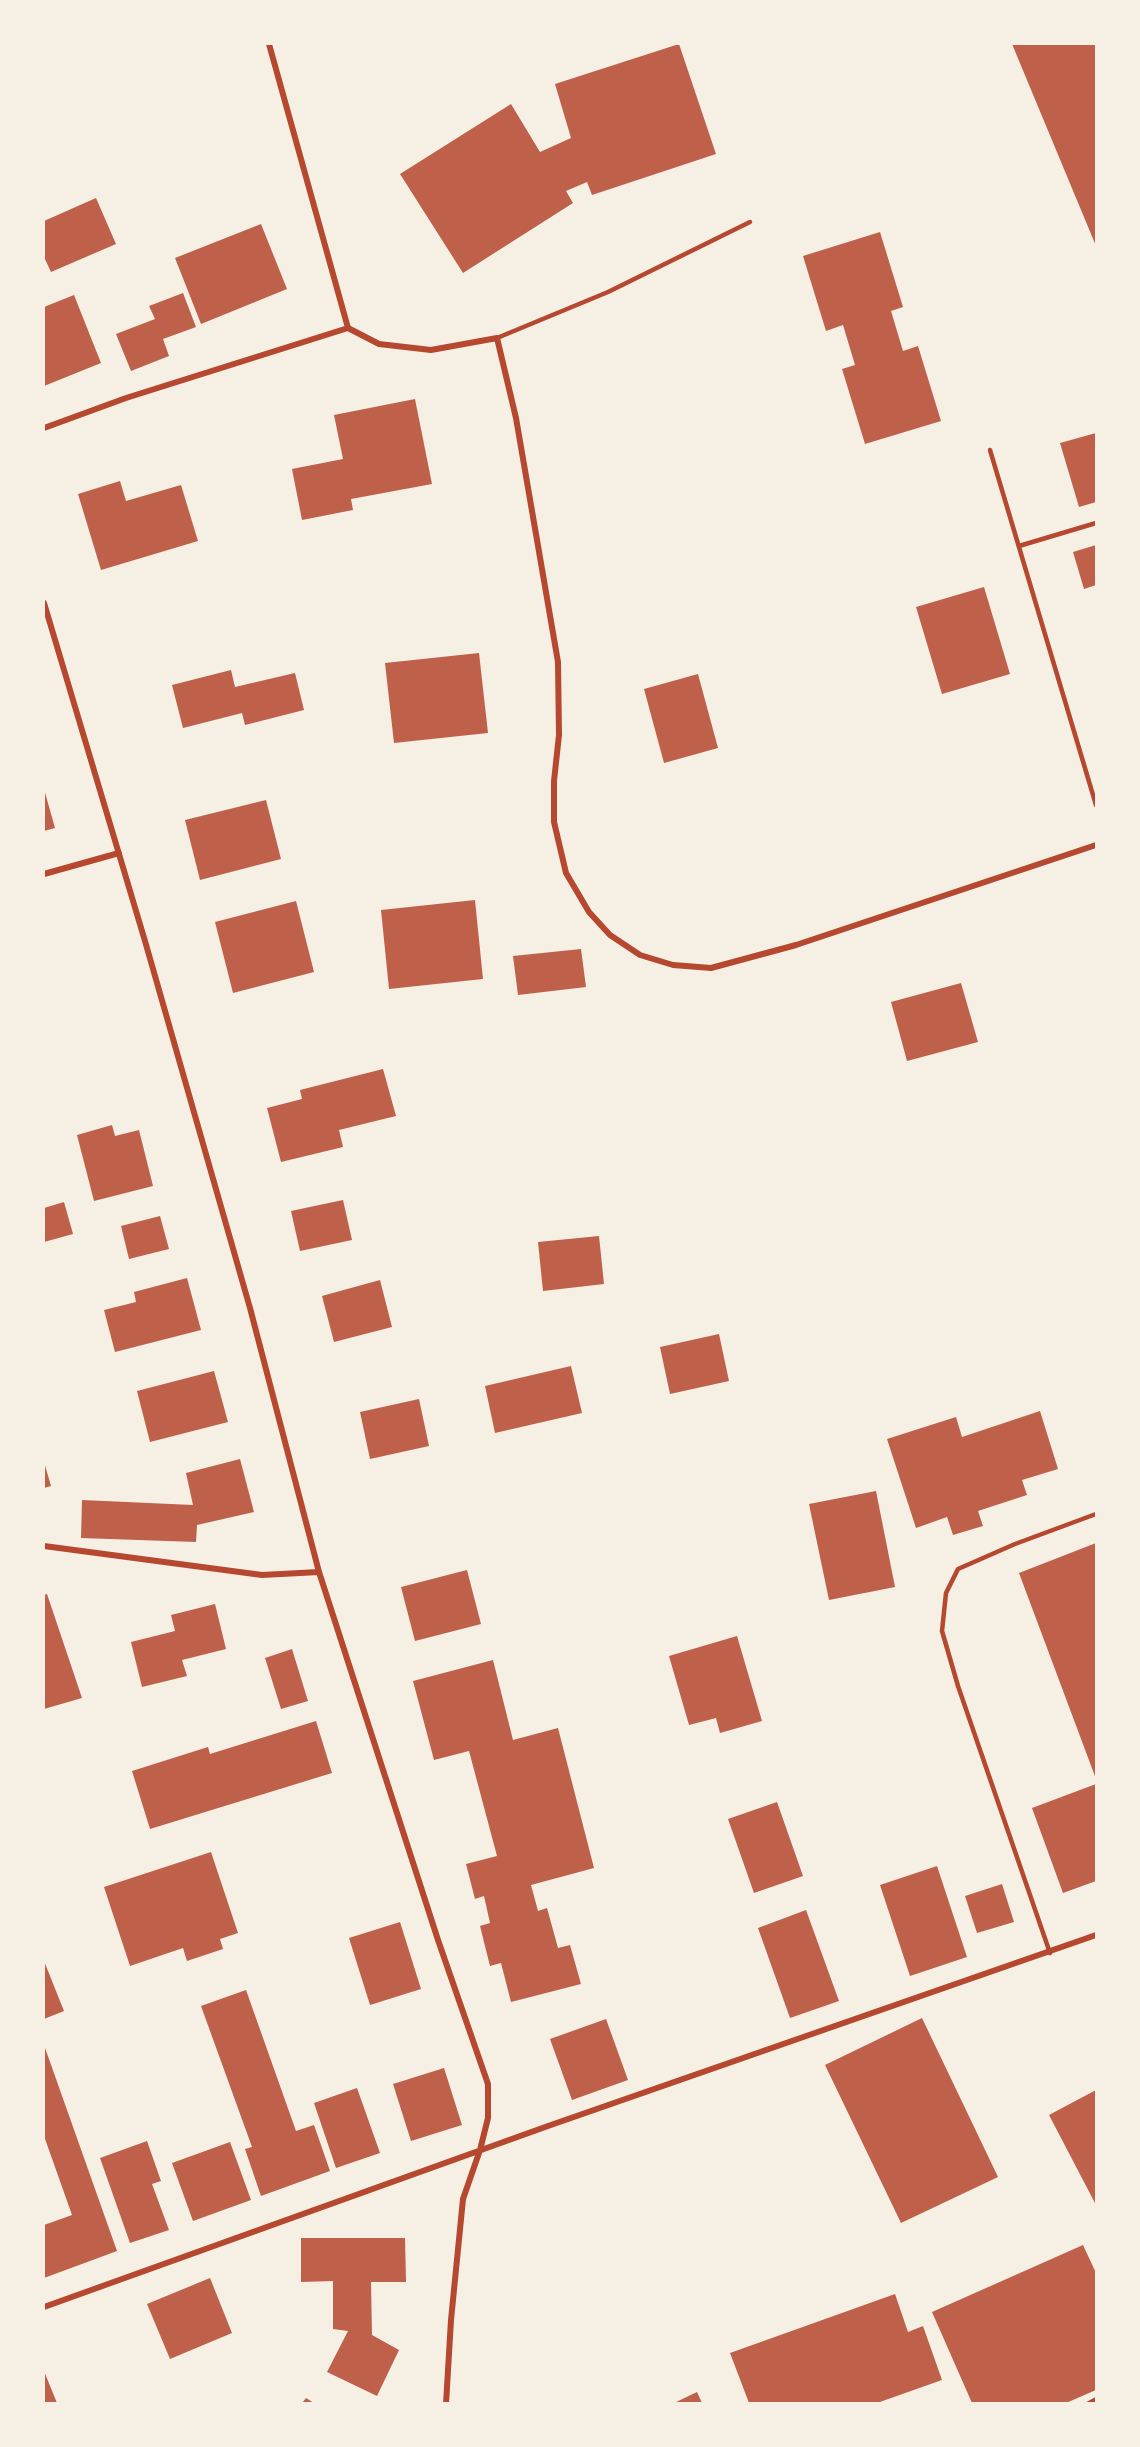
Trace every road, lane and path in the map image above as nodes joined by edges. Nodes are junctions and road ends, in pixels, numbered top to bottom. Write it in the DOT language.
graph roads {
  1 [pos="268,44"];
  2 [pos="750,222"];
  3 [pos="348,328"];
  4 [pos="497,338"];
  5 [pos="44,428"];
  6 [pos="990,450"];
  7 [pos="1096,522"];
  8 [pos="1019,546"];
  9 [pos="44,603"];
  10 [pos="1096,805"];
  11 [pos="1096,845"];
  12 [pos="119,853"];
  13 [pos="44,874"];
  14 [pos="1096,1514"];
  15 [pos="44,1546"];
  16 [pos="320,1572"];
  17 [pos="1096,1935"];
  18 [pos="1050,1953"];
  19 [pos="480,2150"];
  20 [pos="44,2307"];
  21 [pos="1096,2399"];
  22 [pos="446,2403"];
  23 [pos="1087,2403"];
  1 -- 3 [label="street"];
  2 -- 4 [label="lane"];
  3 -- 4 [label="street"];
  3 -- 5 [label="street"];
  4 -- 11 [label="street"];
  6 -- 8 [label="lane"];
  7 -- 8 [label="lane"];
  8 -- 10 [label="lane"];
  9 -- 12 [label="street"];
  12 -- 13 [label="street"];
  12 -- 16 [label="street"];
  14 -- 18 [label="lane"];
  15 -- 16 [label="street"];
  16 -- 19 [label="street"];
  17 -- 18 [label="street"];
  18 -- 19 [label="street"];
  19 -- 20 [label="street"];
  19 -- 22 [label="street"];
  21 -- 23 [label="path"];
}
